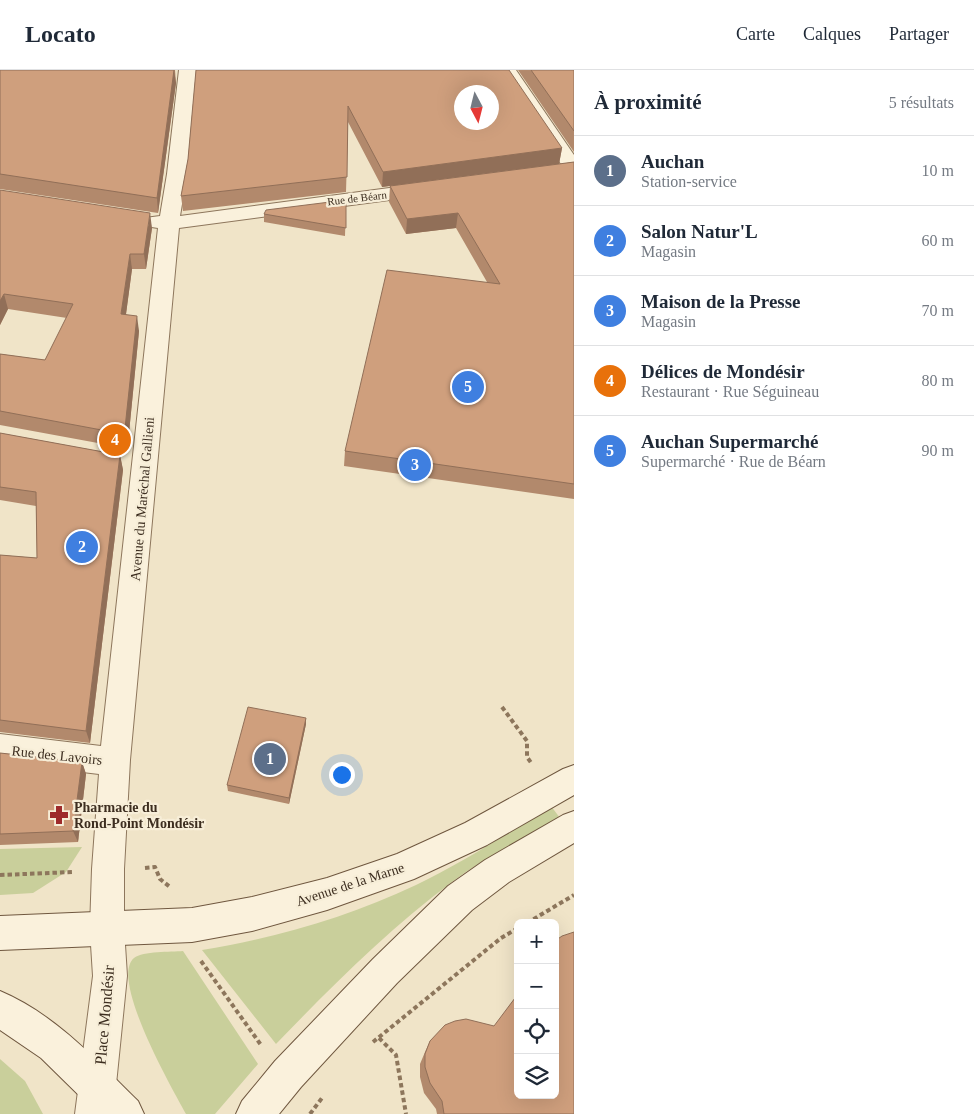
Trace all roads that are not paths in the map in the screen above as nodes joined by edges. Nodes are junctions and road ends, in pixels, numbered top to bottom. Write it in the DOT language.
graph roads {
  1 [pos="507,70"];
  2 [pos="184,74"];
  3 [pos="568,170"];
  4 [pos="442,187"];
  5 [pos="134,219"];
  6 [pos="170,224"];
  7 [pos="0,748"];
  8 [pos="115,760"];
  9 [pos="574,779"];
  10 [pos="574,826"];
  11 [pos="107,929"];
  12 [pos="0,933"];
  13 [pos="0,1008"];
  14 [pos="96,1101"];
  15 [pos="125,1114"];
  16 [pos="254,1114"];
  1 -- 3 [label="street"];
  2 -- 6 [label="street, Avenue du Maréchal Gallieni"];
  4 -- 6 [label="street, Rue de Béarn"];
  5 -- 6 [label="street, Rue de Béarn"];
  6 -- 8 [label="street, Avenue du Maréchal Gallieni"];
  7 -- 8 [label="street, Rue des Lavoirs"];
  8 -- 11 [label="street, Avenue du Maréchal Gallieni"];
  9 -- 11 [label="street, Avenue de la Marne"];
  10 -- 16 [label="street"];
  11 -- 12 [label="street"];
  11 -- 14 [label="street, Place Mondésir"];
  13 -- 14 [label="street, Place Mondésir"];
  14 -- 15 [label="street, Place Mondésir"];
}
